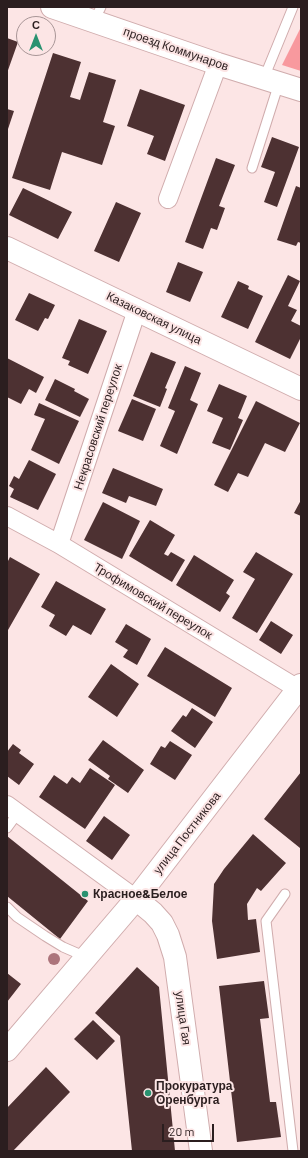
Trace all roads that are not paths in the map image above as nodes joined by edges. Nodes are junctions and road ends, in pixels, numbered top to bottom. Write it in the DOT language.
graph roads {
  1 [pos="52,7"];
  2 [pos="292,7"];
  3 [pos="97,14"];
  4 [pos="218,64"];
  5 [pos="272,81"];
  6 [pos="301,90"];
  7 [pos="252,168"];
  8 [pos="168,199"];
  9 [pos="7,248"];
  10 [pos="137,310"];
  11 [pos="301,389"];
  12 [pos="7,516"];
  13 [pos="59,544"];
  14 [pos="300,687"];
  15 [pos="12,809"];
  16 [pos="7,828"];
  17 [pos="285,894"];
  18 [pos="136,899"];
  19 [pos="7,907"];
  20 [pos="86,957"];
  21 [pos="7,1050"];
  22 [pos="201,1151"];
  23 [pos="293,1151"];
  1 -- 3 [label="street, проезд Коммунаров"];
  2 -- 5 [label="lane"];
  3 -- 4 [label="street, проезд Коммунаров"];
  4 -- 5 [label="street, проезд Коммунаров"];
  4 -- 8 [label="street"];
  5 -- 6 [label="street, проезд Коммунаров"];
  5 -- 7 [label="lane"];
  9 -- 10 [label="street, Казаковская улица"];
  10 -- 11 [label="street, Казаковская улица"];
  10 -- 13 [label="street, Некрасовский переулок"];
  12 -- 13 [label="street, Трофимовский переулок"];
  13 -- 14 [label="street, Трофимовский переулок"];
  14 -- 18 [label="street, улица Постникова"];
  15 -- 16 [label="lane"];
  15 -- 18 [label="street"];
  17 -- 23 [label="lane"];
  18 -- 20 [label="street, улица Постникова"];
  18 -- 22 [label="street, улица Гая"];
  19 -- 20 [label="lane"];
  20 -- 21 [label="street, улица Постникова"];
}
